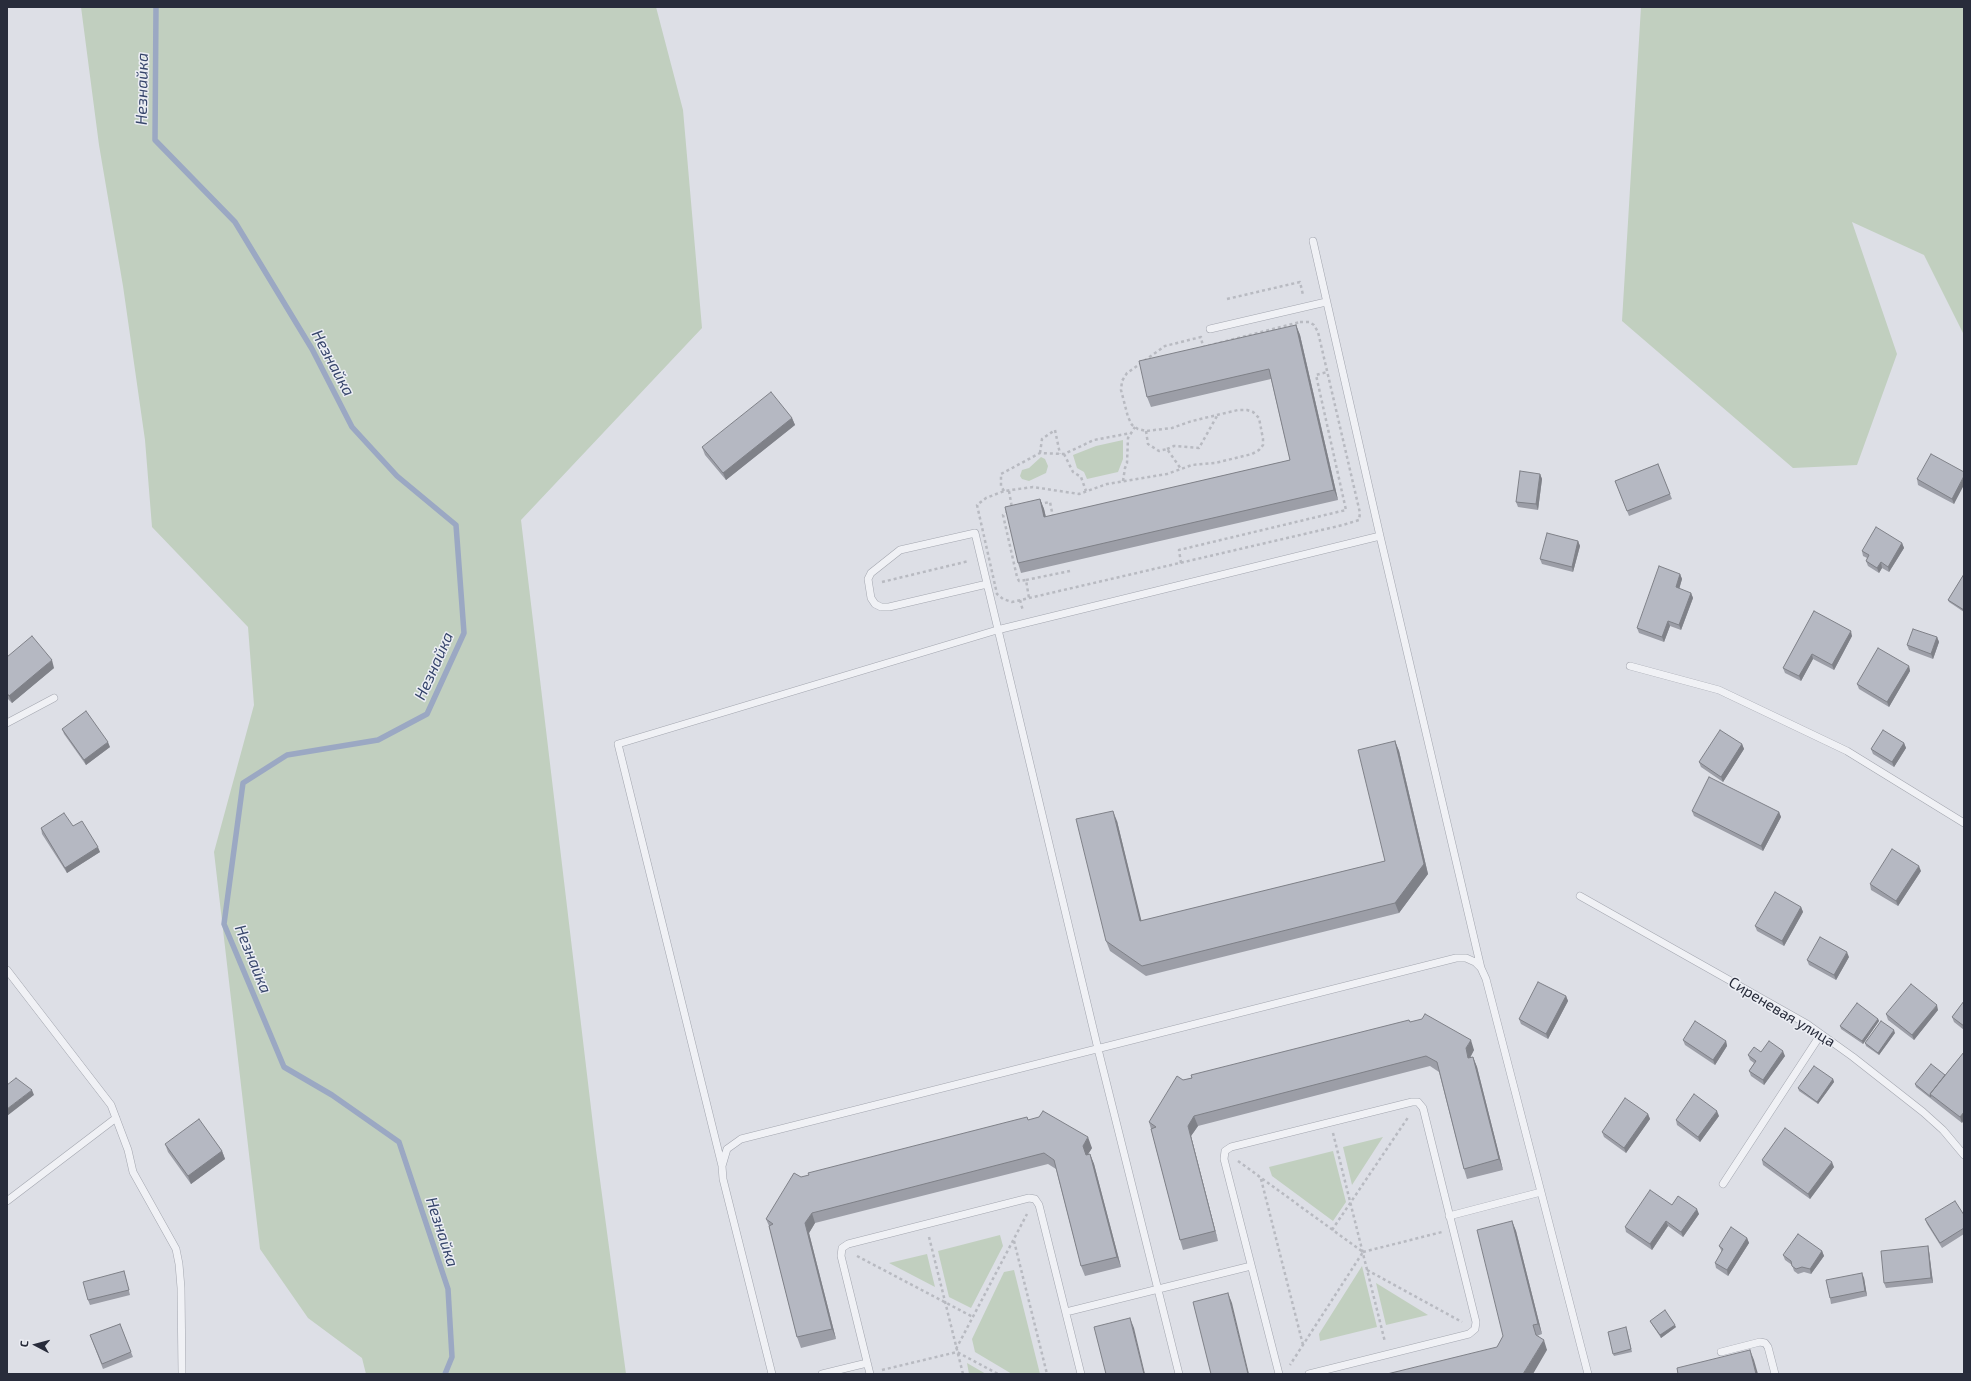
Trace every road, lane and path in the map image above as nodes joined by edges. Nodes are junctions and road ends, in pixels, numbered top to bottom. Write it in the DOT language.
graph roads {
  1 [pos="1312,241"];
  2 [pos="1227,299"];
  3 [pos="1326,302"];
  4 [pos="1305,307"];
  5 [pos="1309,322"];
  6 [pos="1210,329"];
  7 [pos="1327,372"];
  8 [pos="1217,415"];
  9 [pos="1135,427"];
  10 [pos="1146,432"];
  11 [pos="1131,433"];
  12 [pos="1167,449"];
  13 [pos="1040,452"];
  14 [pos="1062,454"];
  15 [pos="1181,469"];
  16 [pos="1123,481"];
  17 [pos="1009,490"];
  18 [pos="1004,491"];
  19 [pos="1086,491"];
  20 [pos="1035,505"];
  21 [pos="1054,520"];
  22 [pos="1380,536"];
  23 [pos="989,557"];
  24 [pos="981,558"];
  25 [pos="1181,563"];
  26 [pos="1070,571"];
  27 [pos="1026,580"];
  28 [pos="879,582"];
  29 [pos="987,584"];
  30 [pos="1029,598"];
  31 [pos="997,630"];
  32 [pos="1630,666"];
  33 [pos="54,698"];
  34 [pos="7,723"];
  35 [pos="1964,822"];
  36 [pos="1580,896"];
  37 [pos="1481,968"];
  38 [pos="7,970"];
  39 [pos="1821,1034"];
  40 [pos="1098,1049"];
  41 [pos="1418,1102"];
  42 [pos="116,1118"];
  43 [pos="1330,1122"];
  44 [pos="1225,1151"];
  45 [pos="1964,1155"];
  46 [pos="722,1166"];
  47 [pos="1261,1178"];
  48 [pos="1723,1184"];
  49 [pos="1541,1192"];
  50 [pos="1035,1199"];
  51 [pos="7,1201"];
  52 [pos="1350,1203"];
  53 [pos="1449,1216"];
  54 [pos="926,1224"];
  55 [pos="1332,1230"];
  56 [pos="1453,1230"];
  57 [pos="1014,1240"];
  58 [pos="842,1248"];
  59 [pos="1363,1252"];
  60 [pos="1251,1266"];
  61 [pos="1367,1270"];
  62 [pos="1158,1289"];
  63 [pos="945,1302"];
  64 [pos="1066,1312"];
  65 [pos="973,1317"];
  66 [pos="1475,1329"];
  67 [pos="1303,1345"];
  68 [pos="957,1350"];
  69 [pos="1721,1352"];
  70 [pos="1388,1354"];
  71 [pos="867,1363"];
  72 [pos="1288,1368"];
  73 [pos="962,1373"];
  74 [pos="182,1374"];
  75 [pos="772,1374"];
  76 [pos="822,1374"];
  77 [pos="870,1374"];
  78 [pos="998,1374"];
  79 [pos="1047,1374"];
  80 [pos="1081,1374"];
  81 [pos="1179,1374"];
  82 [pos="1279,1374"];
  83 [pos="1309,1374"];
  84 [pos="1588,1374"];
  85 [pos="1775,1374"];
  1 -- 3 [label="lane"];
  2 -- 4 [label="path"];
  3 -- 4 [label="lane"];
  3 -- 22 [label="lane"];
  4 -- 5 [label="path"];
  4 -- 6 [label="lane"];
  5 -- 7 [label="path"];
  5 -- 9 [label="path"];
  7 -- 25 [label="path"];
  7 -- 25 [label="path"];
  8 -- 10 [label="path"];
  8 -- 12 [label="path"];
  8 -- 15 [label="path"];
  9 -- 10 [label="path"];
  9 -- 11 [label="path"];
  10 -- 12 [label="path"];
  11 -- 14 [label="path"];
  11 -- 16 [label="path"];
  12 -- 15 [label="path"];
  13 -- 14 [label="path"];
  13 -- 14 [label="path"];
  13 -- 18 [label="path"];
  14 -- 19 [label="path"];
  15 -- 16 [label="path"];
  16 -- 19 [label="path"];
  17 -- 18 [label="path"];
  17 -- 19 [label="path"];
  17 -- 27 [label="path"];
  18 -- 23 [label="path"];
  20 -- 21 [label="path"];
  22 -- 31 [label="lane"];
  22 -- 37 [label="lane"];
  23 -- 24 [label="path"];
  23 -- 30 [label="path"];
  24 -- 28 [label="path"];
  24 -- 29 [label="lane"];
  24 -- 29 [label="lane"];
  25 -- 30 [label="path"];
  26 -- 27 [label="path"];
  27 -- 30 [label="path"];
  29 -- 31 [label="lane"];
  31 -- 40 [label="lane"];
  31 -- 46 [label="lane"];
  32 -- 35 [label="lane"];
  33 -- 34 [label="lane"];
  36 -- 39 [label="lane, Сиреневая улица"];
  37 -- 40 [label="lane"];
  37 -- 49 [label="lane"];
  38 -- 42 [label="lane"];
  39 -- 45 [label="lane, Сиреневая улица"];
  39 -- 48 [label="lane"];
  40 -- 46 [label="lane"];
  40 -- 62 [label="lane"];
  41 -- 43 [label="lane"];
  41 -- 52 [label="path"];
  41 -- 53 [label="lane"];
  42 -- 51 [label="lane"];
  42 -- 74 [label="lane"];
  43 -- 44 [label="lane"];
  43 -- 52 [label="path"];
  44 -- 47 [label="path"];
  44 -- 60 [label="lane"];
  46 -- 75 [label="lane"];
  47 -- 55 [label="path"];
  47 -- 67 [label="path"];
  49 -- 53 [label="lane"];
  49 -- 84 [label="lane"];
  50 -- 54 [label="lane"];
  50 -- 57 [label="path"];
  50 -- 64 [label="lane"];
  52 -- 55 [label="path"];
  52 -- 59 [label="path"];
  53 -- 56 [label="lane"];
  54 -- 58 [label="lane"];
  54 -- 63 [label="path"];
  55 -- 59 [label="path"];
  56 -- 59 [label="path"];
  56 -- 66 [label="lane"];
  57 -- 65 [label="path"];
  57 -- 79 [label="path"];
  58 -- 63 [label="path"];
  58 -- 71 [label="lane"];
  59 -- 61 [label="path"];
  59 -- 67 [label="path"];
  60 -- 62 [label="lane"];
  60 -- 82 [label="lane"];
  61 -- 66 [label="path"];
  61 -- 70 [label="path"];
  62 -- 64 [label="lane"];
  62 -- 81 [label="lane"];
  63 -- 65 [label="path"];
  63 -- 68 [label="path"];
  64 -- 80 [label="lane"];
  65 -- 68 [label="path"];
  66 -- 70 [label="lane"];
  67 -- 72 [label="path"];
  68 -- 73 [label="path"];
  68 -- 77 [label="path"];
  68 -- 78 [label="path"];
  69 -- 85 [label="lane"];
  70 -- 83 [label="lane"];
  71 -- 76 [label="lane"];
  71 -- 77 [label="lane"];
}
